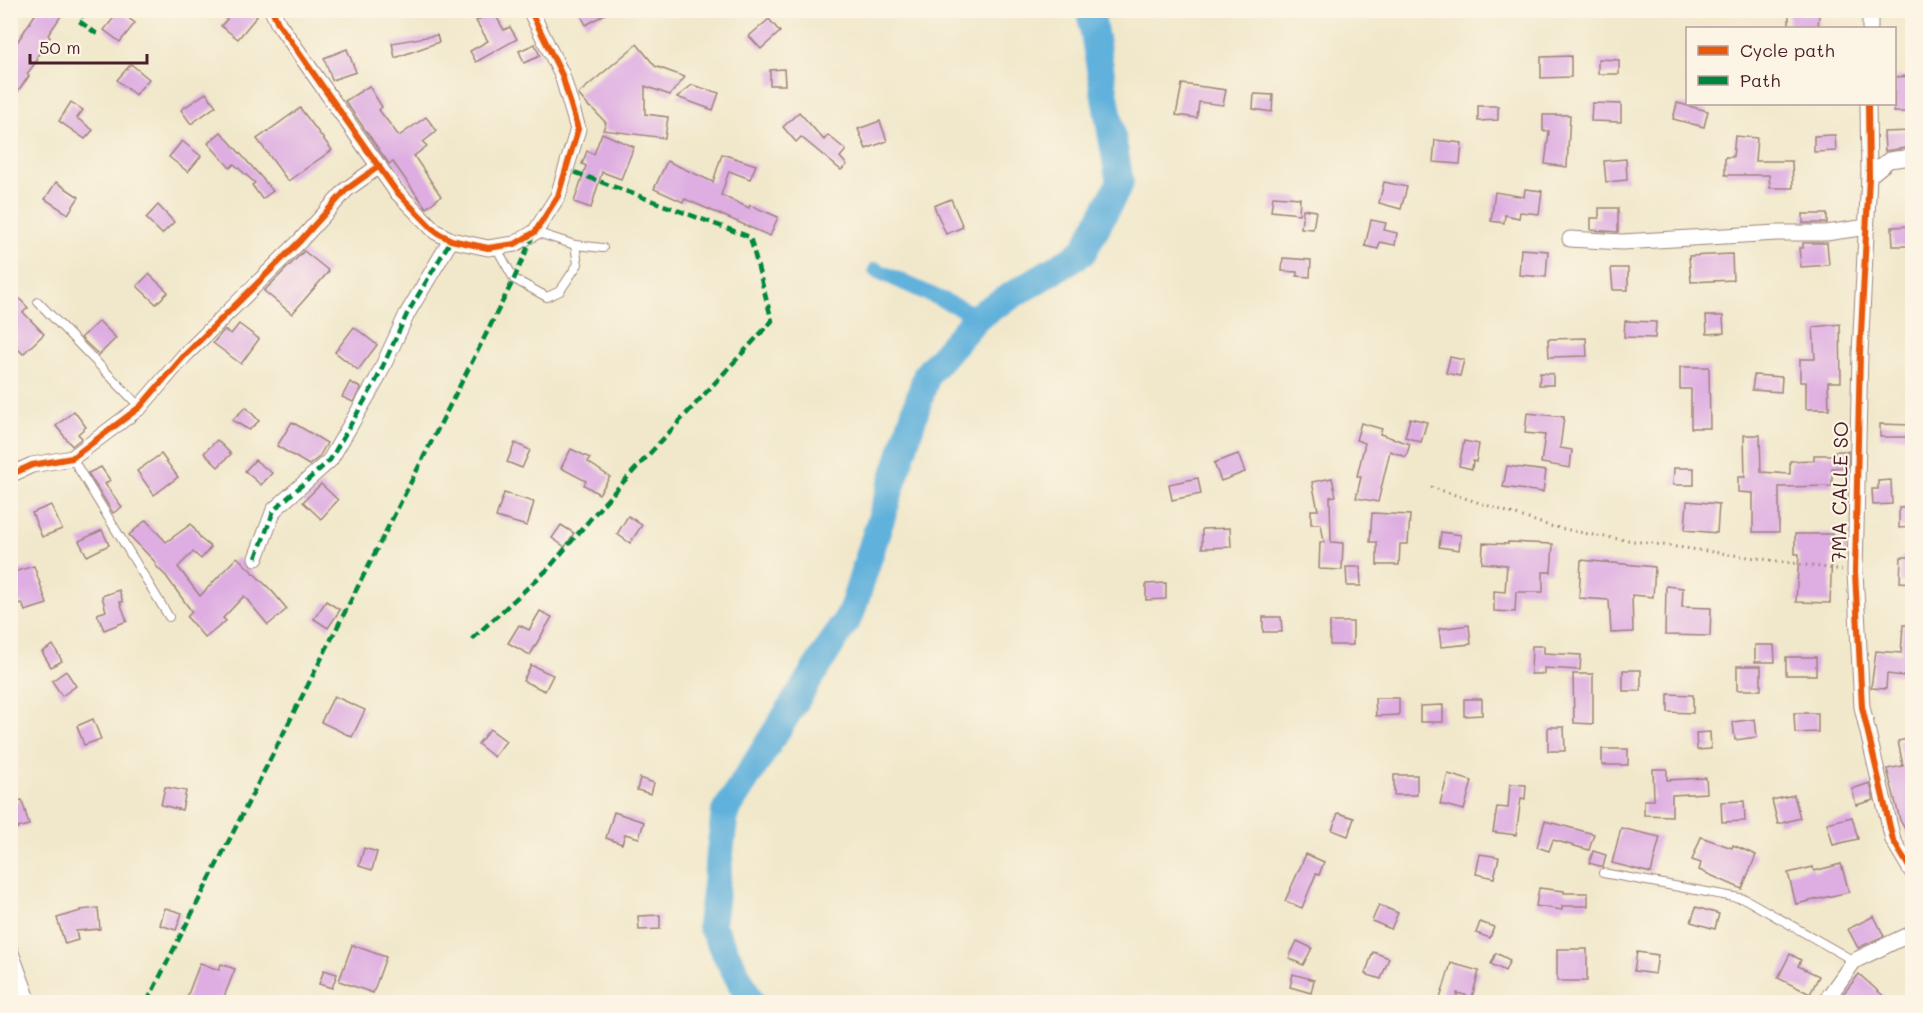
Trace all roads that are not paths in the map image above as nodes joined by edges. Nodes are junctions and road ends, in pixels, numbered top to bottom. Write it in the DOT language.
graph roads {
  1 [pos="272,10"];
  2 [pos="530,10"];
  3 [pos="1870,10"];
  4 [pos="1870,27"];
  5 [pos="1869,105"];
  6 [pos="1912,157"];
  7 [pos="379,166"];
  8 [pos="1869,176"];
  9 [pos="1867,227"];
  10 [pos="535,232"];
  11 [pos="1570,239"];
  12 [pos="451,240"];
  13 [pos="575,245"];
  14 [pos="496,247"];
  15 [pos="603,248"];
  16 [pos="38,302"];
  17 [pos="140,407"];
  18 [pos="72,458"];
  19 [pos="10,475"];
  20 [pos="256,558"];
  21 [pos="169,618"];
  22 [pos="1912,872"];
  23 [pos="1603,873"];
  24 [pos="1912,933"];
  25 [pos="10,950"];
  26 [pos="1854,960"];
  27 [pos="29,1002"];
  28 [pos="1825,1002"];
  1 -- 7 [label="street"];
  2 -- 10 [label="street"];
  3 -- 4 [label="street"];
  5 -- 8 [label="street, 7MA CALLE SO"];
  6 -- 8 [label="street"];
  7 -- 12 [label="street"];
  7 -- 17 [label="street"];
  8 -- 9 [label="street, 7MA CALLE SO"];
  9 -- 11 [label="street"];
  9 -- 22 [label="street, 7MA CALLE SO"];
  10 -- 13 [label="lane"];
  10 -- 14 [label="street"];
  12 -- 14 [label="street"];
  12 -- 20 [label="street"];
  13 -- 14 [label="lane"];
  13 -- 15 [label="lane"];
  16 -- 17 [label="lane"];
  17 -- 18 [label="street"];
  18 -- 19 [label="street"];
  18 -- 21 [label="lane"];
  23 -- 26 [label="lane"];
  24 -- 26 [label="street"];
  25 -- 27 [label="street"];
  26 -- 28 [label="street"];
}
